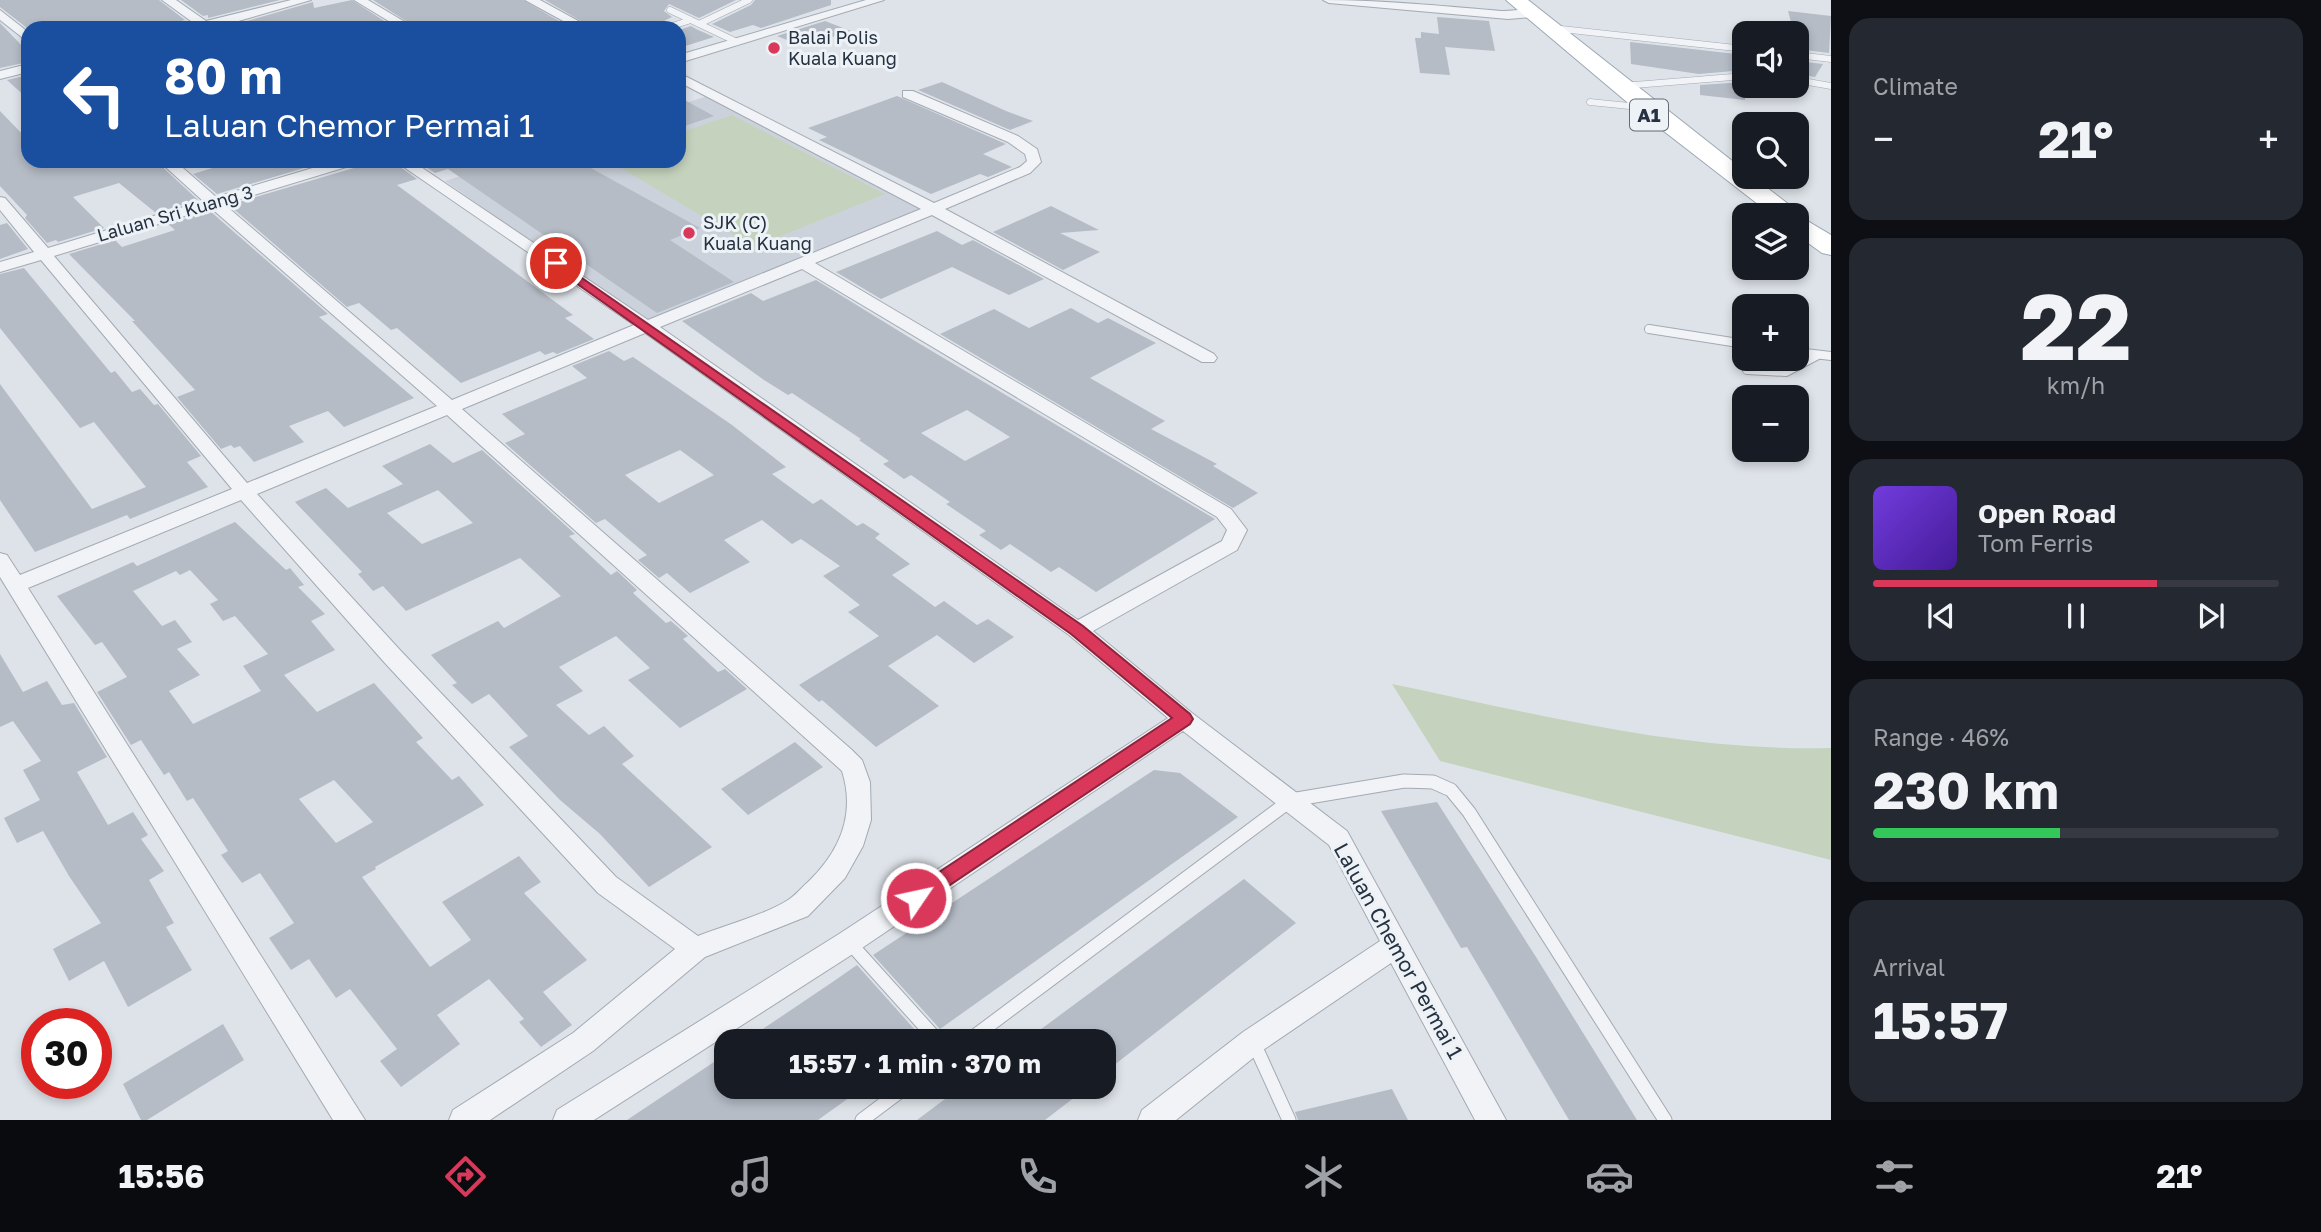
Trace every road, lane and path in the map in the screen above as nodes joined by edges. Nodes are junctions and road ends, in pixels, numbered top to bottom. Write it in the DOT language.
graph roads {
  1 [pos="168,0"];
  2 [pos="305,0"];
  3 [pos="360,0"];
  4 [pos="531,0"];
  5 [pos="749,0"];
  6 [pos="878,0"];
  7 [pos="1329,0"];
  8 [pos="1517,7"];
  9 [pos="670,10"];
  10 [pos="0,14"];
  11 [pos="691,20"];
  12 [pos="194,21"];
  13 [pos="224,21"];
  14 [pos="397,21"];
  15 [pos="572,21"];
  16 [pos="686,22"];
  17 [pos="699,24"];
  18 [pos="1552,28"];
  19 [pos="21,32"];
  20 [pos="737,42"];
  21 [pos="1732,48"];
  22 [pos="1809,56"];
  23 [pos="686,57"];
  24 [pos="1831,59"];
  25 [pos="21,70"];
  26 [pos="0,75"];
  27 [pos="1732,77"];
  28 [pos="686,81"];
  29 [pos="1809,82"];
  30 [pos="1622,86"];
  31 [pos="1831,86"];
  32 [pos="908,94"];
  33 [pos="1590,102"];
  34 [pos="1639,107"];
  35 [pos="174,168"];
  36 [pos="328,168"];
  37 [pos="413,168"];
  38 [pos="1732,174"];
  39 [pos="1732,180"];
  40 [pos="1751,189"];
  41 [pos="0,201"];
  42 [pos="212,203"];
  43 [pos="1770,203"];
  44 [pos="933,209"];
  45 [pos="1809,231"];
  46 [pos="1831,247"];
  47 [pos="45,252"];
  48 [pos="803,262"];
  49 [pos="0,267"];
  50 [pos="649,327"];
  51 [pos="1649,329"];
  52 [pos="1732,342"];
  53 [pos="1809,354"];
  54 [pos="1818,355"];
  55 [pos="1831,356"];
  56 [pos="1208,358"];
  57 [pos="1809,360"];
  58 [pos="1766,371"];
  59 [pos="1788,371"];
  60 [pos="449,407"];
  61 [pos="243,490"];
  62 [pos="0,560"];
  63 [pos="16,585"];
  64 [pos="1077,630"];
  65 [pos="1184,719"];
  66 [pos="1291,800"];
  67 [pos="849,942"];
  68 [pos="1396,946"];
  69 [pos="695,949"];
  70 [pos="927,1029"];
  71 [pos="984,1029"];
  72 [pos="1253,1041"];
  73 [pos="890,1099"];
  74 [pos="350,1120"];
  75 [pos="464,1120"];
  76 [pos="568,1120"];
  77 [pos="862,1120"];
  78 [pos="1153,1120"];
  79 [pos="1289,1120"];
  80 [pos="1491,1120"];
  81 [pos="1665,1120"];
  1 -- 12 [label="street"];
  2 -- 13 [label="street"];
  3 -- 14 [label="street"];
  4 -- 15 [label="street"];
  5 -- 17 [label="lane"];
  6 -- 20 [label="street"];
  7 -- 8 [label="street"];
  8 -- 18 [label="main road, A1"];
  8 -- 34 [label="main road, A1"];
  9 -- 11 [label="lane"];
  10 -- 19 [label="street"];
  11 -- 16 [label="lane"];
  11 -- 17 [label="lane"];
  17 -- 20 [label="lane"];
  18 -- 21 [label="lane"];
  18 -- 30 [label="main road, A1"];
  20 -- 23 [label="street"];
  22 -- 24 [label="lane"];
  25 -- 26 [label="street"];
  27 -- 30 [label="lane"];
  28 -- 44 [label="street"];
  29 -- 31 [label="lane"];
  30 -- 38 [label="main road, A1"];
  32 -- 44 [label="street"];
  33 -- 34 [label="lane"];
  34 -- 39 [label="main road, A1"];
  35 -- 42 [label="street"];
  36 -- 42 [label="street, Laluan Sri Kuang 3"];
  37 -- 50 [label="street, Laluan Chemor Permai 1"];
  40 -- 43 [label="main road, A1"];
  41 -- 47 [label="street"];
  42 -- 47 [label="street, Laluan Sri Kuang 3"];
  42 -- 60 [label="street"];
  44 -- 48 [label="street"];
  44 -- 56 [label="street"];
  45 -- 46 [label="main road"];
  47 -- 49 [label="street, Laluan Sri Kuang 3"];
  47 -- 61 [label="street"];
  48 -- 50 [label="street"];
  48 -- 64 [label="street"];
  50 -- 60 [label="street"];
  50 -- 64 [label="street, Laluan Chemor Permai 1"];
  51 -- 52 [label="lane"];
  53 -- 54 [label="lane"];
  54 -- 55 [label="lane"];
  54 -- 57 [label="lane"];
  58 -- 59 [label="lane"];
  60 -- 61 [label="street"];
  60 -- 69 [label="street"];
  61 -- 63 [label="street"];
  61 -- 69 [label="street"];
  62 -- 63 [label="street"];
  63 -- 74 [label="street"];
  64 -- 65 [label="street, Laluan Chemor Permai 1"];
  65 -- 66 [label="street, Laluan Chemor Permai 1"];
  65 -- 67 [label="street"];
  66 -- 68 [label="street, Laluan Chemor Permai 1"];
  66 -- 71 [label="lane"];
  66 -- 81 [label="lane"];
  67 -- 70 [label="lane"];
  67 -- 76 [label="street"];
  68 -- 72 [label="street"];
  68 -- 80 [label="street, Laluan Chemor Permai 1"];
  69 -- 75 [label="street"];
  72 -- 78 [label="street"];
  72 -- 79 [label="lane"];
  73 -- 77 [label="lane"];
}
